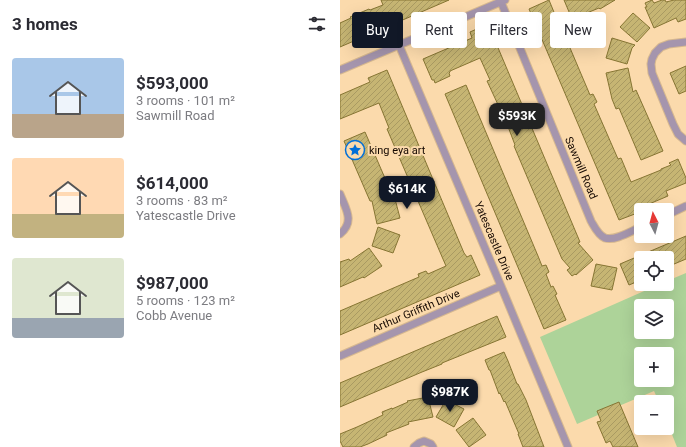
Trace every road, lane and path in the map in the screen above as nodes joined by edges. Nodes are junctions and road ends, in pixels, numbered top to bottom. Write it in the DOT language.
graph roads {
  1 [pos="503,1"];
  2 [pos="686,42"];
  3 [pos="403,43"];
  4 [pos="392,48"];
  5 [pos="400,48"];
  6 [pos="340,70"];
  7 [pos="686,141"];
  8 [pos="340,194"];
  9 [pos="686,206"];
  10 [pos="674,212"];
  11 [pos="634,230"];
  12 [pos="340,234"];
  13 [pos="502,286"];
  14 [pos="340,356"];
  15 [pos="414,447"];
  16 [pos="433,447"];
  17 [pos="568,447"];
  1 -- 3 [label="street"];
  1 -- 11 [label="street, Sawmill Road"];
  2 -- 7 [label="street"];
  4 -- 6 [label="street"];
  5 -- 13 [label="street, Yatescastle Drive"];
  8 -- 12 [label="street"];
  9 -- 10 [label="street"];
  13 -- 14 [label="street, Arthur Griffith Drive"];
  13 -- 17 [label="street, Yatescastle Drive"];
  15 -- 16 [label="street"];
}
